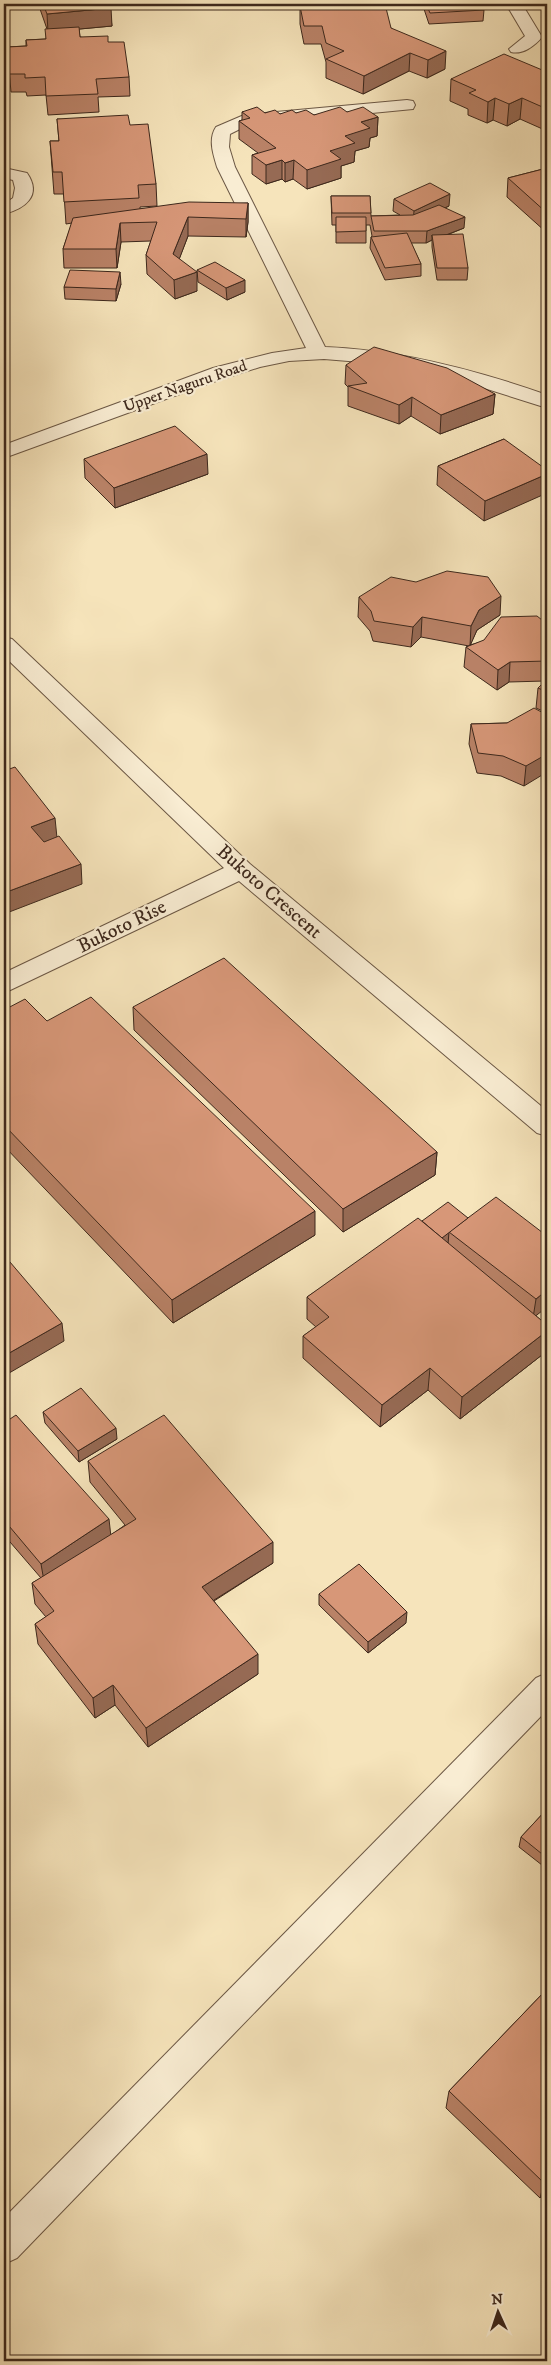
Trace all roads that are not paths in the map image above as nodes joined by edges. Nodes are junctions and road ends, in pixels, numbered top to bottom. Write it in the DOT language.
graph roads {
  1 [pos="514,4"];
  2 [pos="517,49"];
  3 [pos="407,104"];
  4 [pos="4,173"];
  5 [pos="4,209"];
  6 [pos="319,354"];
  7 [pos="547,402"];
  8 [pos="4,452"];
  9 [pos="4,644"];
  10 [pos="241,870"];
  11 [pos="4,984"];
  12 [pos="547,1126"];
  13 [pos="547,1688"];
  14 [pos="4,2245"];
  1 -- 2 [label="street"];
  3 -- 6 [label="street"];
  4 -- 5 [label="street"];
  6 -- 7 [label="street, Upper Naguru Road"];
  6 -- 8 [label="street, Upper Naguru Road"];
  9 -- 10 [label="street, Bukoto Crescent"];
  10 -- 11 [label="street, Bukoto Rise"];
  10 -- 12 [label="street, Bukoto Crescent"];
  13 -- 14 [label="street"];
}
